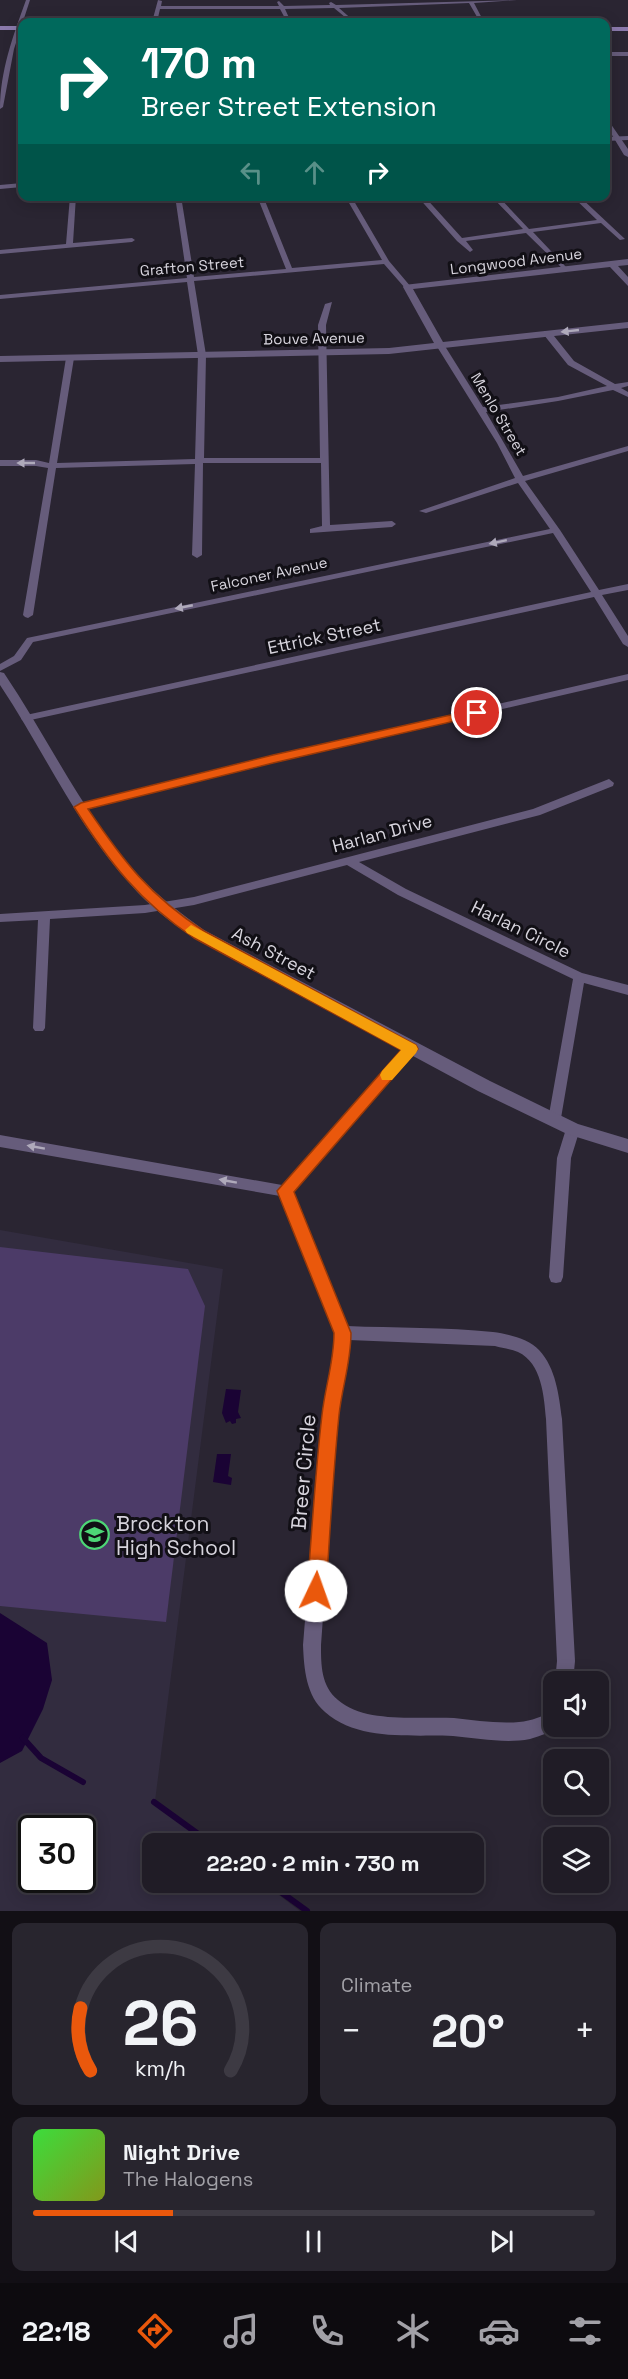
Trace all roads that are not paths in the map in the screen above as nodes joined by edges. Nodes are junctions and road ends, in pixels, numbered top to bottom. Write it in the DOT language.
graph roads {
  1 [pos="28,0"];
  2 [pos="160,0"];
  3 [pos="278,0"];
  4 [pos="328,0"];
  5 [pos="515,0"];
  6 [pos="471,1"];
  7 [pos="333,6"];
  8 [pos="159,7"];
  9 [pos="284,8"];
  10 [pos="23,18"];
  11 [pos="155,18"];
  12 [pos="288,18"];
  13 [pos="348,18"];
  14 [pos="480,18"];
  15 [pos="0,28"];
  16 [pos="18,28"];
  17 [pos="610,29"];
  18 [pos="628,29"];
  19 [pos="18,33"];
  20 [pos="0,49"];
  21 [pos="11,49"];
  22 [pos="610,54"];
  23 [pos="628,54"];
  24 [pos="0,107"];
  25 [pos="610,125"];
  26 [pos="618,138"];
  27 [pos="628,138"];
  28 [pos="610,139"];
  29 [pos="628,155"];
  30 [pos="18,185"];
  31 [pos="0,187"];
  32 [pos="73,201"];
  33 [pos="178,201"];
  34 [pos="262,201"];
  35 [pos="351,201"];
  36 [pos="424,201"];
  37 [pos="499,201"];
  38 [pos="580,201"];
  39 [pos="601,221"];
  40 [pos="528,230"];
  41 [pos="622,239"];
  42 [pos="132,240"];
  43 [pos="459,240"];
  44 [pos="69,247"];
  45 [pos="470,250"];
  46 [pos="0,252"];
  47 [pos="386,262"];
  48 [pos="628,262"];
  49 [pos="611,263"];
  50 [pos="564,268"];
  51 [pos="290,271"];
  52 [pos="192,280"];
  53 [pos="628,283"];
  54 [pos="406,287"];
  55 [pos="0,297"];
  56 [pos="329,304"];
  57 [pos="628,325"];
  58 [pos="547,333"];
  59 [pos="440,345"];
  60 [pos="322,353"];
  61 [pos="202,355"];
  62 [pos="70,358"];
  63 [pos="0,359"];
  64 [pos="628,384"];
  65 [pos="615,388"];
  66 [pos="628,395"];
  67 [pos="481,410"];
  68 [pos="628,448"];
  69 [pos="324,460"];
  70 [pos="200,461"];
  71 [pos="0,463"];
  72 [pos="53,466"];
  73 [pos="520,479"];
  74 [pos="423,511"];
  75 [pos="392,524"];
  76 [pos="326,528"];
  77 [pos="556,530"];
  78 [pos="313,531"];
  79 [pos="197,555"];
  80 [pos="628,587"];
  81 [pos="595,594"];
  82 [pos="28,615"];
  83 [pos="628,644"];
  84 [pos="0,668"];
  85 [pos="0,676"];
  86 [pos="628,677"];
  87 [pos="26,718"];
  88 [pos="609,783"];
  89 [pos="81,807"];
  90 [pos="350,862"];
  91 [pos="161,907"];
  92 [pos="44,916"];
  93 [pos="0,918"];
  94 [pos="579,977"];
  95 [pos="628,990"];
  96 [pos="39,1028"];
  97 [pos="411,1049"];
  98 [pos="555,1120"];
  99 [pos="573,1129"];
  100 [pos="0,1141"];
  101 [pos="628,1146"];
  102 [pos="285,1191"];
  103 [pos="556,1277"];
  104 [pos="342,1333"];
  105 [pos="566,1671"];
  106 [pos="543,1726"];
  1 -- 10 [label="street"];
  2 -- 8 [label="street"];
  3 -- 9 [label="street"];
  4 -- 7 [label="street"];
  5 -- 6 [label="street"];
  6 -- 7 [label="street"];
  6 -- 14 [label="street"];
  7 -- 9 [label="street"];
  7 -- 13 [label="street"];
  8 -- 9 [label="street"];
  8 -- 11 [label="street"];
  9 -- 12 [label="street"];
  15 -- 16 [label="main road"];
  17 -- 18 [label="main road"];
  19 -- 21 [label="street"];
  20 -- 21 [label="street"];
  21 -- 24 [label="street"];
  22 -- 23 [label="street"];
  25 -- 26 [label="street"];
  26 -- 27 [label="street"];
  26 -- 28 [label="street"];
  26 -- 29 [label="street"];
  30 -- 31 [label="street"];
  32 -- 44 [label="street"];
  33 -- 52 [label="street"];
  34 -- 51 [label="street"];
  35 -- 47 [label="street, Menlo Street"];
  36 -- 43 [label="street"];
  37 -- 40 [label="street"];
  38 -- 39 [label="street"];
  39 -- 40 [label="street"];
  39 -- 41 [label="street"];
  40 -- 43 [label="street"];
  40 -- 50 [label="street"];
  42 -- 44 [label="street"];
  43 -- 45 [label="street"];
  44 -- 46 [label="street"];
  47 -- 51 [label="street, Grafton Street"];
  47 -- 54 [label="street, Menlo Street"];
  48 -- 49 [label="street, Longwood Avenue"];
  49 -- 50 [label="street, Longwood Avenue"];
  49 -- 53 [label="street"];
  50 -- 54 [label="street, Longwood Avenue"];
  51 -- 52 [label="street, Grafton Street"];
  52 -- 55 [label="street, Grafton Street"];
  52 -- 61 [label="street"];
  54 -- 59 [label="street, Menlo Street"];
  56 -- 60 [label="street"];
  57 -- 58 [label="street, Bouve Avenue, one-way"];
  58 -- 59 [label="street, Bouve Avenue"];
  58 -- 65 [label="street"];
  59 -- 60 [label="street, Bouve Avenue"];
  59 -- 67 [label="street, Menlo Street"];
  60 -- 61 [label="street, Bouve Avenue"];
  60 -- 69 [label="street"];
  61 -- 62 [label="street, Bouve Avenue"];
  61 -- 70 [label="street"];
  62 -- 63 [label="street, Bouve Avenue"];
  62 -- 72 [label="street"];
  64 -- 65 [label="street"];
  65 -- 66 [label="street"];
  65 -- 67 [label="street"];
  67 -- 73 [label="street, Menlo Street"];
  68 -- 73 [label="street"];
  69 -- 70 [label="street"];
  69 -- 76 [label="street"];
  70 -- 72 [label="street"];
  70 -- 79 [label="street"];
  72 -- 71 [label="street, one-way"];
  72 -- 82 [label="street"];
  73 -- 74 [label="street"];
  73 -- 77 [label="street, Menlo Street"];
  75 -- 76 [label="street"];
  76 -- 78 [label="street"];
  77 -- 81 [label="street, Menlo Street"];
  77 -- 84 [label="street, Falconer Avenue, one-way"];
  80 -- 81 [label="street, Ettrick Street"];
  81 -- 83 [label="street, Menlo Street"];
  81 -- 87 [label="street, Ettrick Street"];
  85 -- 87 [label="street, Ash Street"];
  86 -- 89 [label="street"];
  87 -- 89 [label="street, Ash Street"];
  88 -- 90 [label="street, Harlan Drive"];
  89 -- 91 [label="street, Ash Street"];
  90 -- 91 [label="street, Harlan Drive"];
  90 -- 94 [label="street, Harlan Circle"];
  91 -- 92 [label="street, Harlan Drive"];
  91 -- 97 [label="street, Ash Street"];
  92 -- 93 [label="street, Harlan Drive"];
  92 -- 96 [label="street"];
  94 -- 95 [label="street"];
  94 -- 98 [label="street, Harlan Circle"];
  97 -- 98 [label="street, Ash Street"];
  97 -- 102 [label="street"];
  98 -- 99 [label="street, Ash Street"];
  99 -- 101 [label="street, Ash Street"];
  99 -- 103 [label="street"];
  102 -- 100 [label="street, one-way"];
  102 -- 104 [label="street, Breer Circle"];
  104 -- 105 [label="street"];
  104 -- 106 [label="street, Breer Circle"];
}
